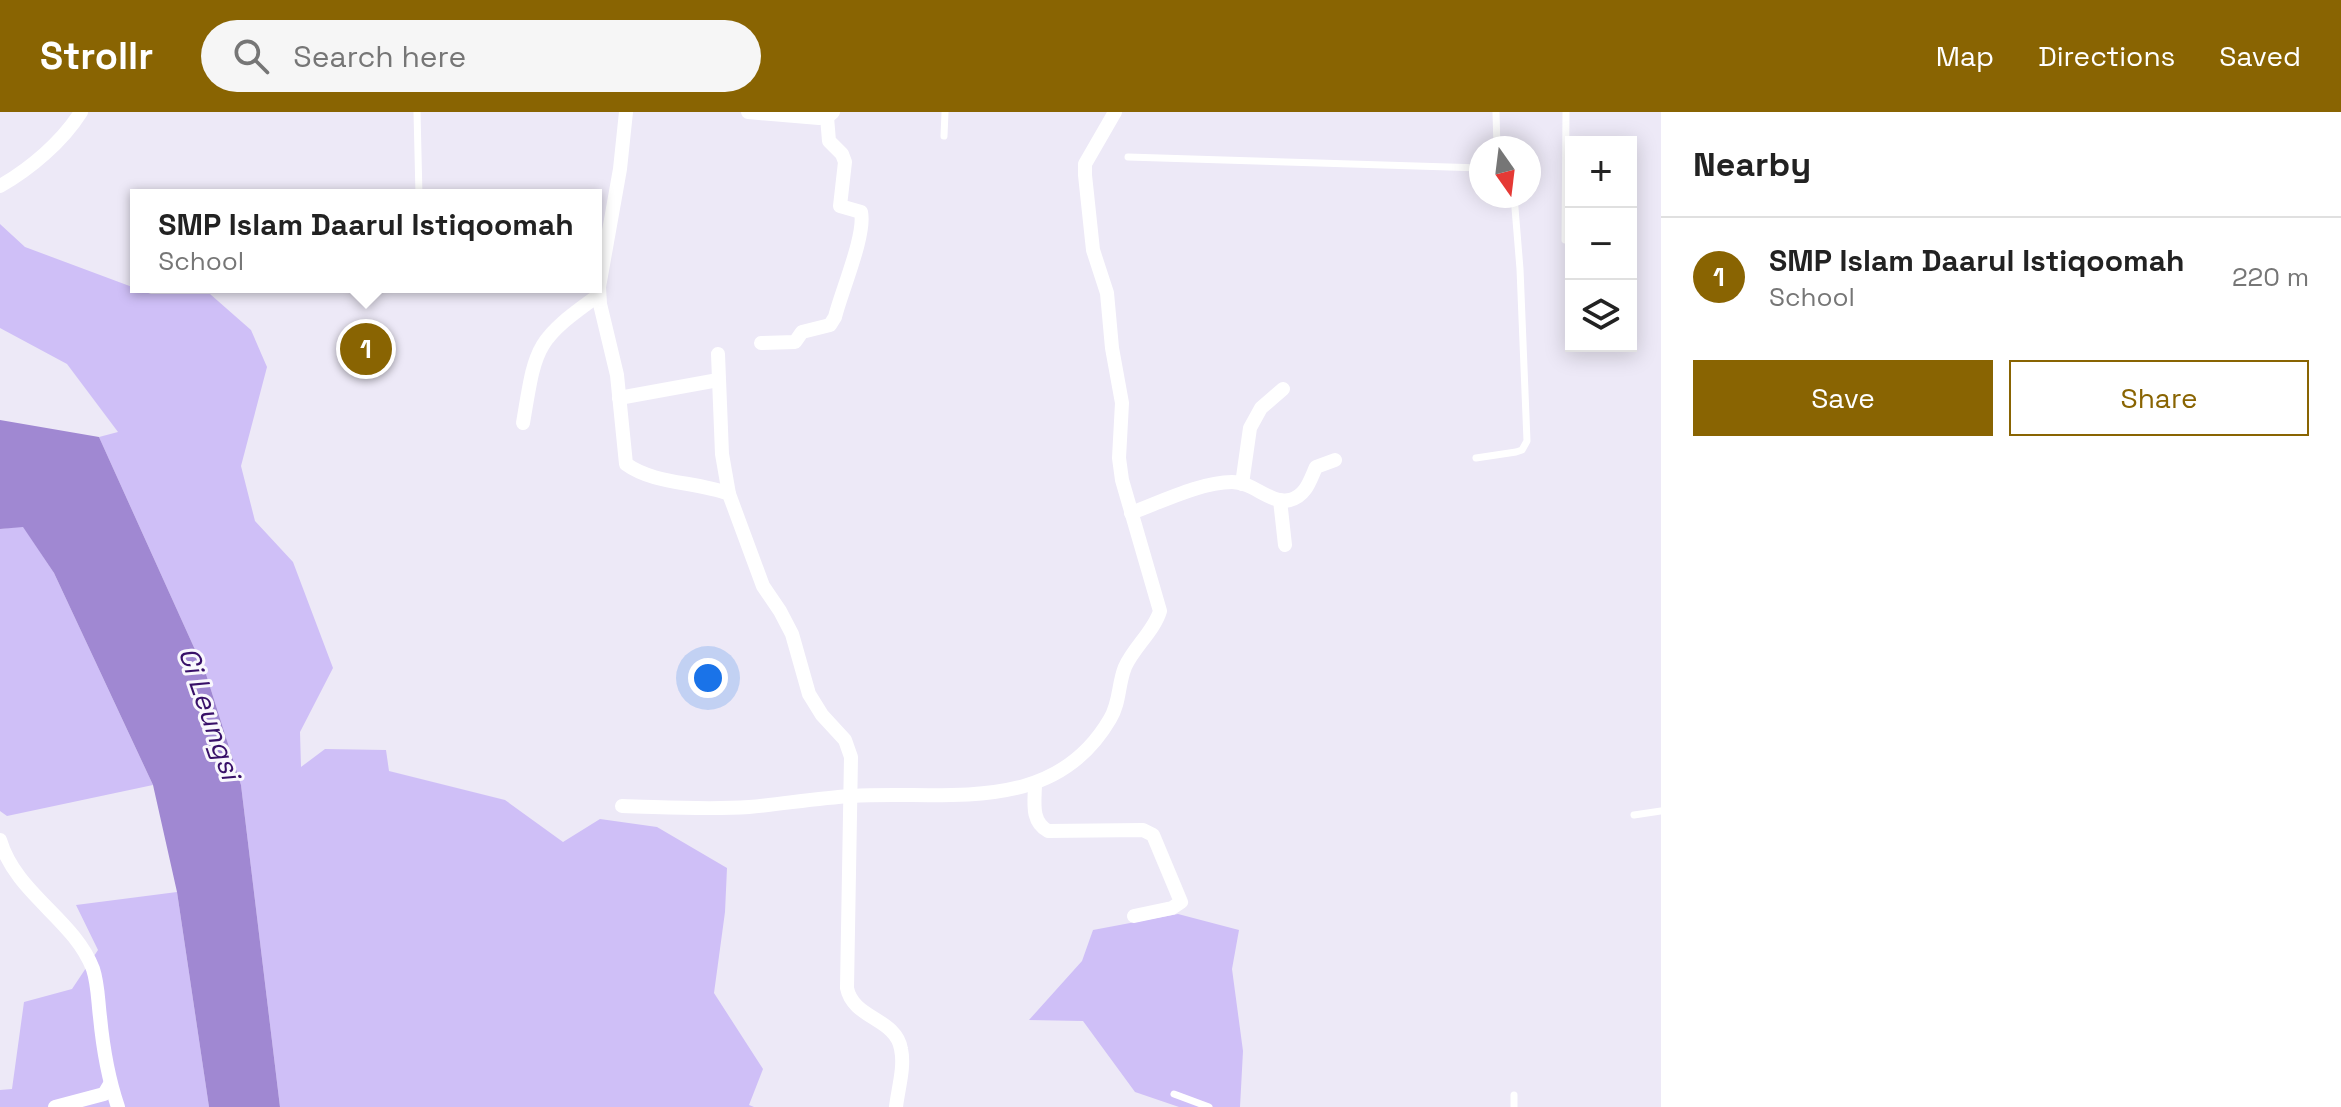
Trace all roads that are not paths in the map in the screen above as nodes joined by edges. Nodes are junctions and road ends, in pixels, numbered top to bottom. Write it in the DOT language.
graph roads {
  1 [pos="81,112"];
  2 [pos="417,112"];
  3 [pos="626,112"];
  4 [pos="748,112"];
  5 [pos="945,112"];
  6 [pos="1115,112"];
  7 [pos="1496,112"];
  8 [pos="1566,112"];
  9 [pos="830,115"];
  10 [pos="944,136"];
  11 [pos="1497,136"];
  12 [pos="1128,157"];
  13 [pos="1469,168"];
  14 [pos="0,186"];
  15 [pos="419,189"];
  16 [pos="1515,208"];
  17 [pos="1565,208"];
  18 [pos="602,277"];
  19 [pos="599,295"];
  20 [pos="761,343"];
  21 [pos="718,354"];
  22 [pos="718,380"];
  23 [pos="1283,389"];
  24 [pos="619,398"];
  25 [pos="523,423"];
  26 [pos="1476,458"];
  27 [pos="1335,460"];
  28 [pos="1242,484"];
  29 [pos="729,494"];
  30 [pos="1280,500"];
  31 [pos="1131,513"];
  32 [pos="1285,545"];
  33 [pos="1035,783"];
  34 [pos="852,796"];
  35 [pos="622,806"];
  36 [pos="1661,811"];
  37 [pos="1634,815"];
  38 [pos="0,840"];
  39 [pos="1134,916"];
  40 [pos="110,1084"];
  41 [pos="1174,1094"];
  42 [pos="1514,1095"];
  43 [pos="55,1107"];
  44 [pos="118,1107"];
  45 [pos="896,1107"];
  46 [pos="1209,1107"];
  47 [pos="1514,1107"];
  1 -- 14 [label="street"];
  2 -- 15 [label="lane"];
  3 -- 18 [label="street"];
  4 -- 9 [label="street"];
  5 -- 10 [label="lane"];
  6 -- 31 [label="street"];
  7 -- 11 [label="lane"];
  8 -- 17 [label="lane"];
  9 -- 20 [label="street"];
  12 -- 13 [label="lane"];
  16 -- 26 [label="lane"];
  19 -- 24 [label="street"];
  19 -- 25 [label="street"];
  21 -- 22 [label="street"];
  22 -- 24 [label="street"];
  22 -- 29 [label="street"];
  23 -- 28 [label="street"];
  24 -- 29 [label="street"];
  27 -- 30 [label="street"];
  28 -- 30 [label="street"];
  28 -- 31 [label="street"];
  29 -- 34 [label="street"];
  30 -- 32 [label="street"];
  31 -- 33 [label="street"];
  33 -- 34 [label="street"];
  33 -- 39 [label="street"];
  34 -- 35 [label="street"];
  34 -- 45 [label="street"];
  36 -- 37 [label="lane"];
  38 -- 40 [label="street"];
  40 -- 43 [label="street"];
  40 -- 44 [label="street"];
  41 -- 46 [label="lane"];
  42 -- 47 [label="lane"];
}
